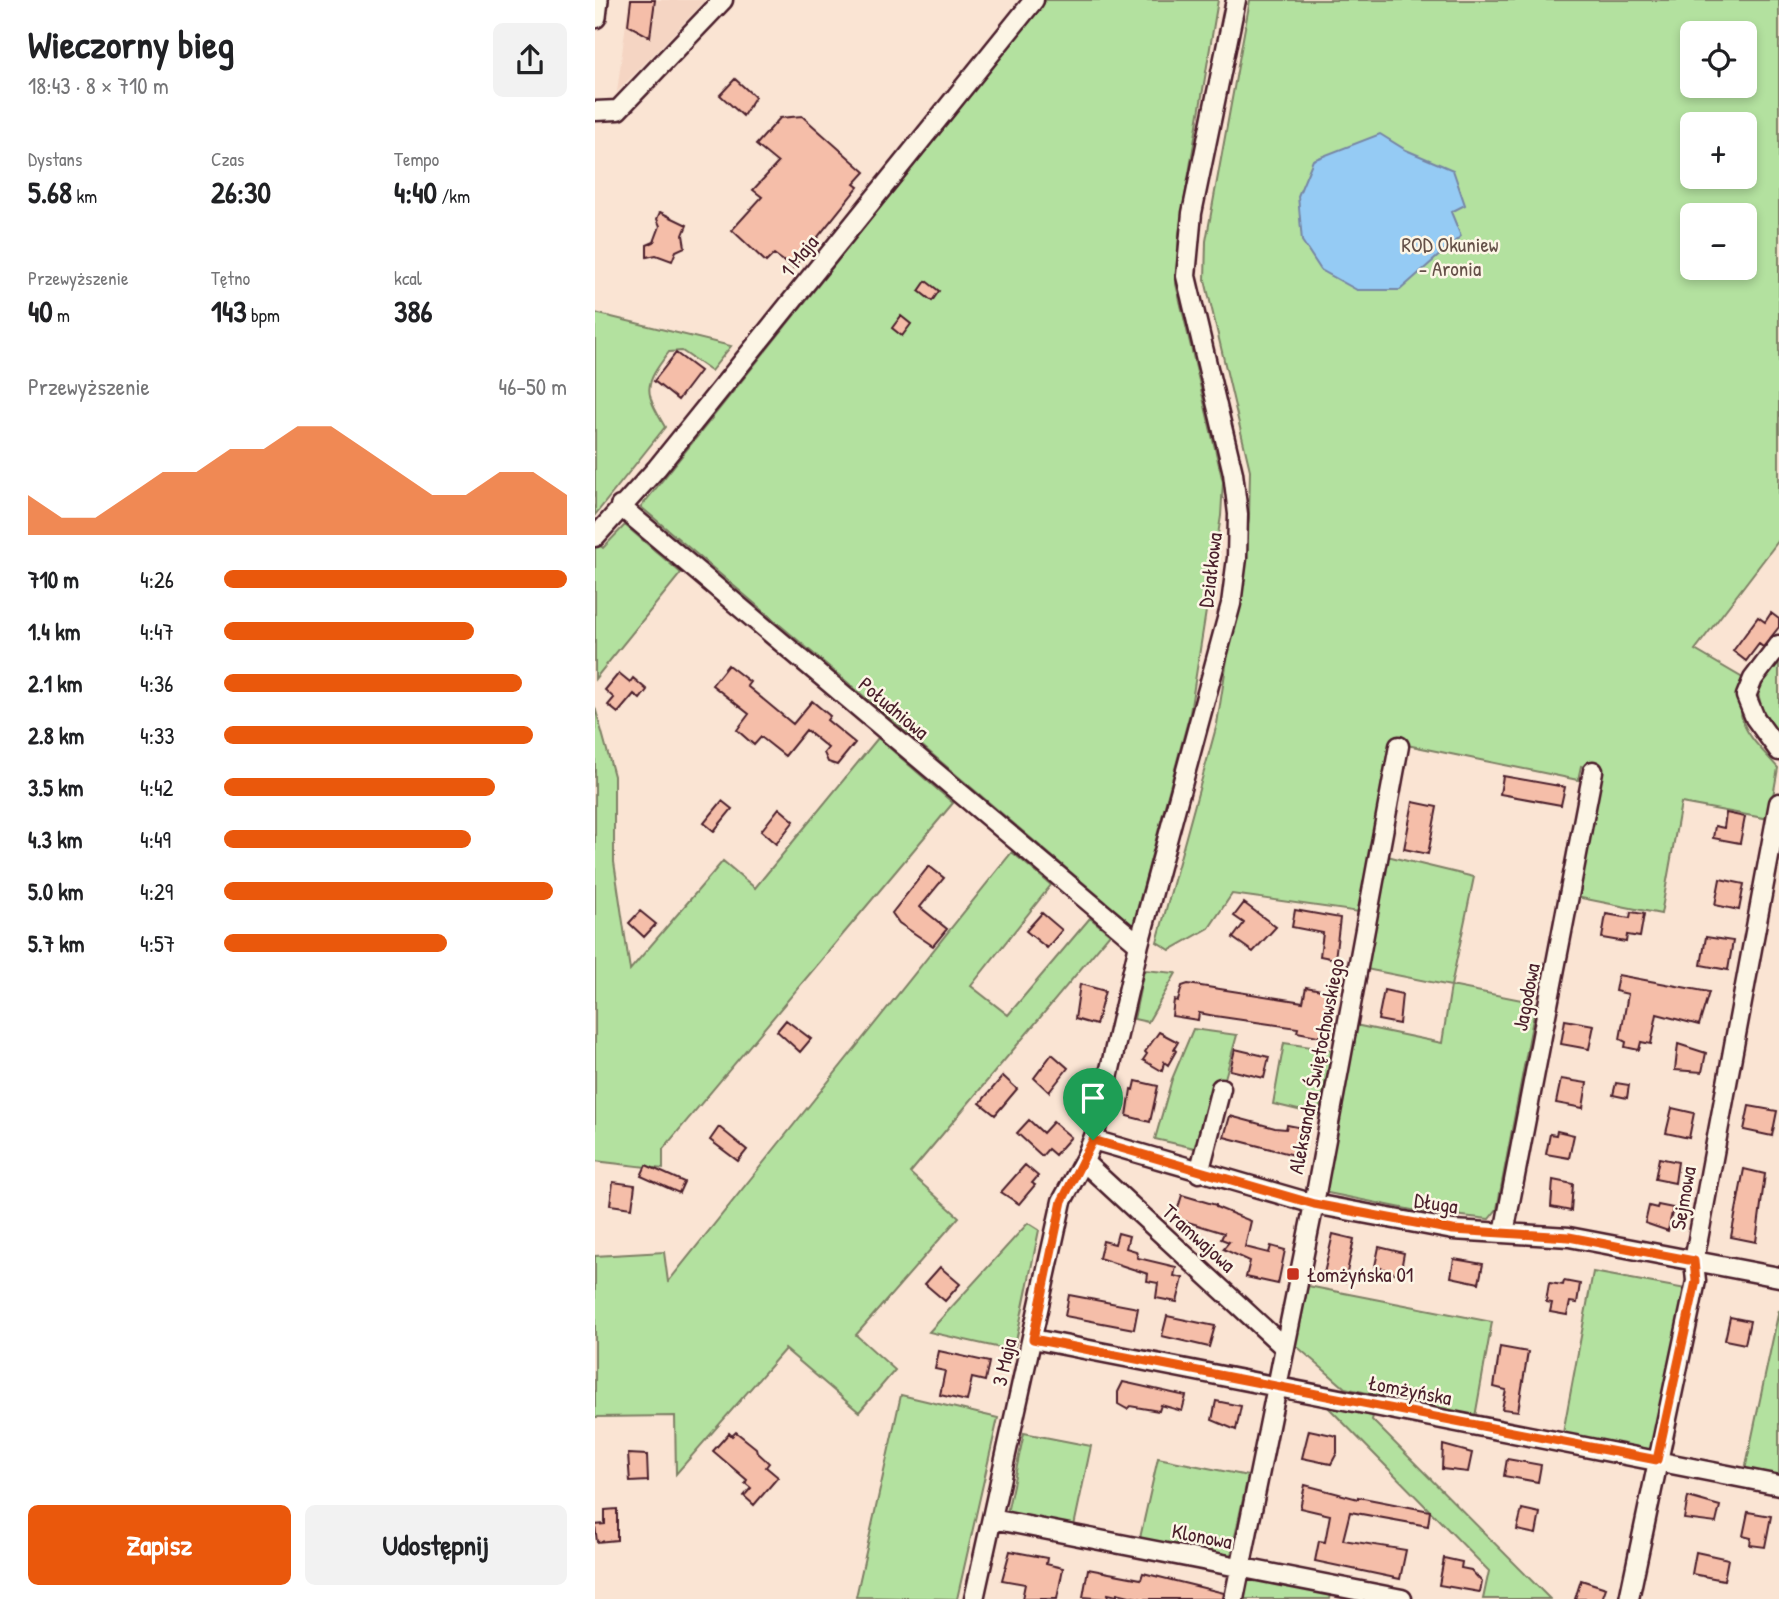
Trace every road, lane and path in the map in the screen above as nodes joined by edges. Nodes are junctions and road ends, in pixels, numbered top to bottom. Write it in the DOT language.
graph roads {
  1 [pos="597,0"];
  2 [pos="723,0"];
  3 [pos="1034,0"];
  4 [pos="1236,0"];
  5 [pos="595,17"];
  6 [pos="595,111"];
  7 [pos="620,506"];
  8 [pos="595,537"];
  9 [pos="1779,645"];
  10 [pos="1399,746"];
  11 [pos="1779,751"];
  12 [pos="1593,771"];
  13 [pos="1779,803"];
  14 [pos="1139,944"];
  15 [pos="1221,1088"];
  16 [pos="1093,1140"];
  17 [pos="1084,1162"];
  18 [pos="1199,1172"];
  19 [pos="1314,1204"];
  20 [pos="1504,1233"];
  21 [pos="1694,1261"];
  22 [pos="1779,1278"];
  23 [pos="1033,1339"];
  24 [pos="1285,1348"];
  25 [pos="1277,1387"];
  26 [pos="1657,1460"];
  27 [pos="1779,1485"];
  28 [pos="992,1519"];
  29 [pos="1240,1566"];
  30 [pos="975,1599"];
  31 [pos="1234,1599"];
  32 [pos="1402,1599"];
  33 [pos="1629,1599"];
  1 -- 5 [label="main road"];
  2 -- 6 [label="street"];
  3 -- 7 [label="street, 1 Maja"];
  4 -- 14 [label="street, Działkowa"];
  7 -- 8 [label="street, 1 Maja"];
  7 -- 14 [label="street, Południowa"];
  9 -- 11 [label="street"];
  10 -- 19 [label="street, Aleksandra Świętochowskiego"];
  12 -- 20 [label="street, Jagodowa"];
  13 -- 21 [label="street, Sejmowa"];
  14 -- 16 [label="street, Działkowa"];
  15 -- 18 [label="street"];
  16 -- 17 [label="street, 3 Maja"];
  16 -- 18 [label="street, Długa"];
  17 -- 23 [label="street, 3 Maja"];
  17 -- 24 [label="street, Tramwajowa"];
  18 -- 19 [label="street, Długa"];
  19 -- 20 [label="street, Długa"];
  19 -- 24 [label="street, Aleksandra Świętochowskiego"];
  20 -- 21 [label="street, Długa"];
  21 -- 22 [label="street, Długa"];
  21 -- 26 [label="street, Sejmowa"];
  23 -- 25 [label="street, Łomżyńska"];
  23 -- 28 [label="street, 3 Maja"];
  24 -- 25 [label="street, Aleksandra Świętochowskiego"];
  25 -- 26 [label="street, Łomżyńska"];
  25 -- 29 [label="street, Aleksandra Świętochowskiego"];
  26 -- 27 [label="street, Łomżyńska"];
  26 -- 33 [label="street, Sejmowa"];
  28 -- 29 [label="street, Klonowa"];
  28 -- 30 [label="street, 3 Maja"];
  29 -- 31 [label="street, Aleksandra Świętochowskiego"];
  29 -- 32 [label="street, Klonowa"];
}
